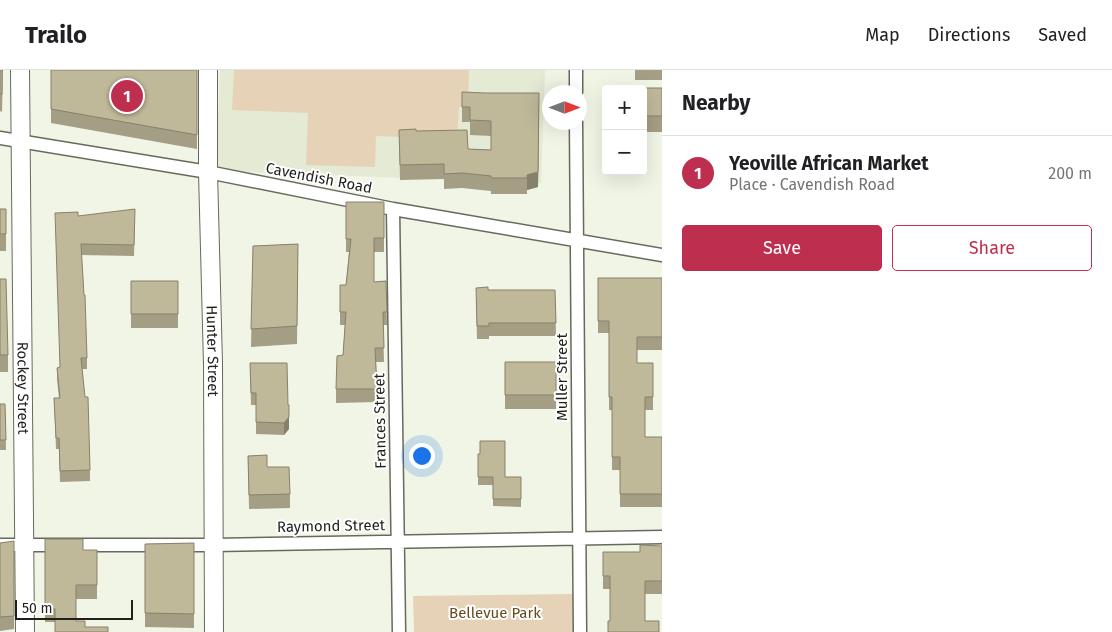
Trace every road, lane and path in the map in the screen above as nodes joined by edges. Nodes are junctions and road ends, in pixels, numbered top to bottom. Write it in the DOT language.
graph roads {
  1 [pos="20,70"];
  2 [pos="208,70"];
  3 [pos="576,70"];
  4 [pos="576,85"];
  5 [pos="576,130"];
  6 [pos="0,138"];
  7 [pos="21,142"];
  8 [pos="208,172"];
  9 [pos="393,209"];
  10 [pos="577,240"];
  11 [pos="662,255"];
  12 [pos="662,537"];
  13 [pos="580,539"];
  14 [pos="398,541"];
  15 [pos="0,545"];
  16 [pos="24,545"];
  17 [pos="213,545"];
  18 [pos="25,632"];
  19 [pos="214,632"];
  20 [pos="399,632"];
  21 [pos="580,632"];
  1 -- 7 [label="main road, Rockey Street"];
  2 -- 8 [label="main road, Hunter Street"];
  3 -- 4 [label="street"];
  5 -- 10 [label="street, Muller Street"];
  6 -- 7 [label="street, Cavendish Road"];
  7 -- 8 [label="street, Cavendish Road"];
  7 -- 16 [label="main road, Rockey Street"];
  8 -- 9 [label="street, Cavendish Road"];
  8 -- 17 [label="main road, Hunter Street"];
  9 -- 10 [label="street, Cavendish Road"];
  9 -- 14 [label="street, Frances Street"];
  10 -- 11 [label="street, Cavendish Road"];
  10 -- 13 [label="street, Muller Street"];
  12 -- 13 [label="street, Raymond Street"];
  13 -- 14 [label="street, Raymond Street"];
  13 -- 21 [label="street, Muller Street"];
  14 -- 17 [label="street, Raymond Street"];
  14 -- 20 [label="street, Frances Street"];
  15 -- 16 [label="street, Raymond Street"];
  16 -- 17 [label="street, Raymond Street"];
  16 -- 18 [label="main road, Rockey Street"];
  17 -- 19 [label="main road, Hunter Street"];
}
